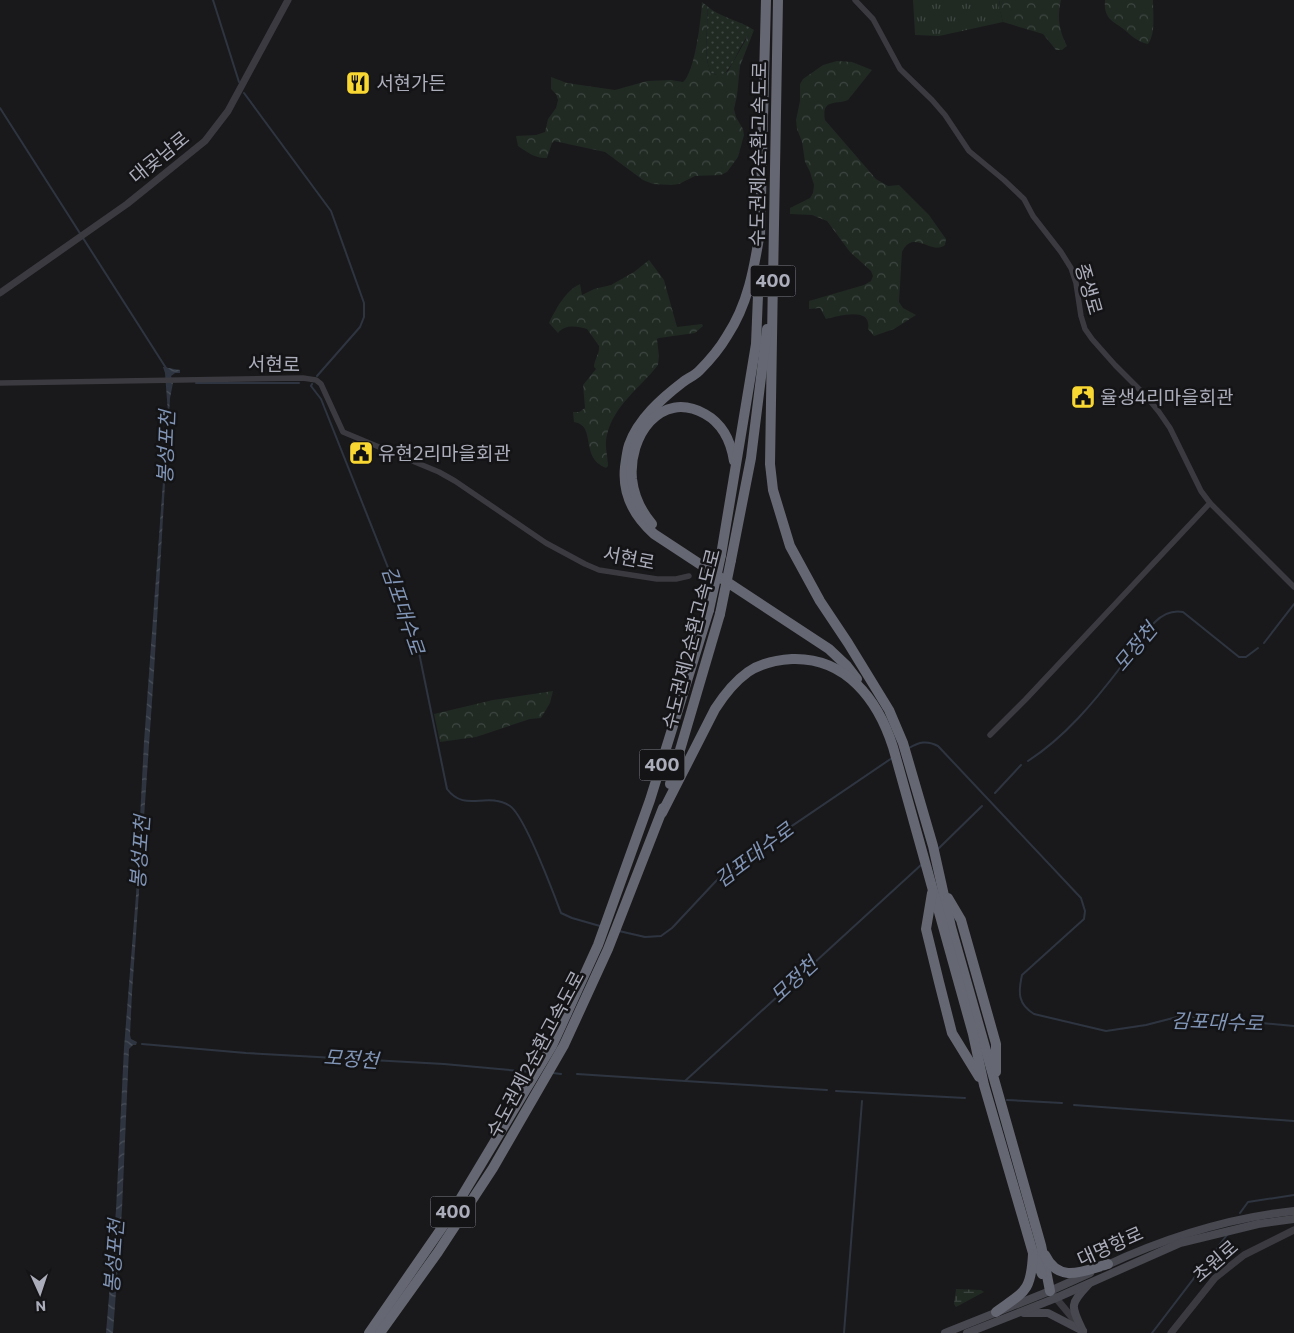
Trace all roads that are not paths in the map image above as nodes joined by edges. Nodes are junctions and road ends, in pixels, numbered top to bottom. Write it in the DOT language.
graph roads {
  1 [pos="288,0"];
  2 [pos="766,0"];
  3 [pos="778,0"];
  4 [pos="855,0"];
  5 [pos="760,232"];
  6 [pos="773,276"];
  7 [pos="0,293"];
  8 [pos="0,383"];
  9 [pos="730,500"];
  10 [pos="1210,503"];
  11 [pos="689,576"];
  12 [pos="1294,587"];
  13 [pos="862,688"];
  14 [pos="875,688"];
  15 [pos="990,734"];
  16 [pos="662,813"];
  17 [pos="932,889"];
  18 [pos="984,1085"];
  19 [pos="1293,1222"];
  20 [pos="1041,1245"];
  21 [pos="1033,1253"];
  22 [pos="1108,1264"];
  23 [pos="1091,1282"];
  24 [pos="1053,1294"];
  25 [pos="998,1316"];
  26 [pos="1084,1332"];
  27 [pos="368,1333"];
  28 [pos="380,1333"];
  29 [pos="945,1333"];
  30 [pos="967,1333"];
  31 [pos="1171,1333"];
  1 -- 7 [label="street, 대곶남로"];
  2 -- 5 [label="highway, 수도권제2순환고속도로 / 400"];
  3 -- 6 [label="highway, 수도권제2순환고속도로 / 400"];
  4 -- 10 [label="street, 종생로"];
  5 -- 9 [label="highway, 수도권제2순환고속도로 / 400"];
  5 -- 13 [label="highway"];
  6 -- 14 [label="highway"];
  6 -- 16 [label="highway, 수도권제2순환고속도로 / 400, bridge"];
  8 -- 11 [label="street, 서현로"];
  9 -- 14 [label="highway"];
  9 -- 27 [label="highway, 수도권제2순환고속도로 / 400, bridge"];
  10 -- 12 [label="street, 종생로"];
  10 -- 15 [label="street"];
  13 -- 16 [label="highway"];
  13 -- 17 [label="highway"];
  14 -- 20 [label="highway"];
  16 -- 28 [label="highway, 수도권제2순환고속도로 / 400"];
  17 -- 18 [label="highway"];
  17 -- 18 [label="highway"];
  18 -- 21 [label="highway"];
  19 -- 22 [label="main road, 대명항로"];
  19 -- 23 [label="main road, 대명항로"];
  19 -- 31 [label="street, 초원로"];
  20 -- 22 [label="highway"];
  20 -- 24 [label="highway"];
  21 -- 24 [label="highway"];
  21 -- 25 [label="highway"];
  22 -- 24 [label="main road, 대명항로"];
  23 -- 24 [label="main road, 대명항로"];
  23 -- 26 [label="main road"];
  24 -- 25 [label="main road, 대명항로"];
  24 -- 26 [label="street"];
  25 -- 26 [label="main road"];
  25 -- 29 [label="main road, 대명항로"];
  25 -- 30 [label="main road, 대명항로"];
}
